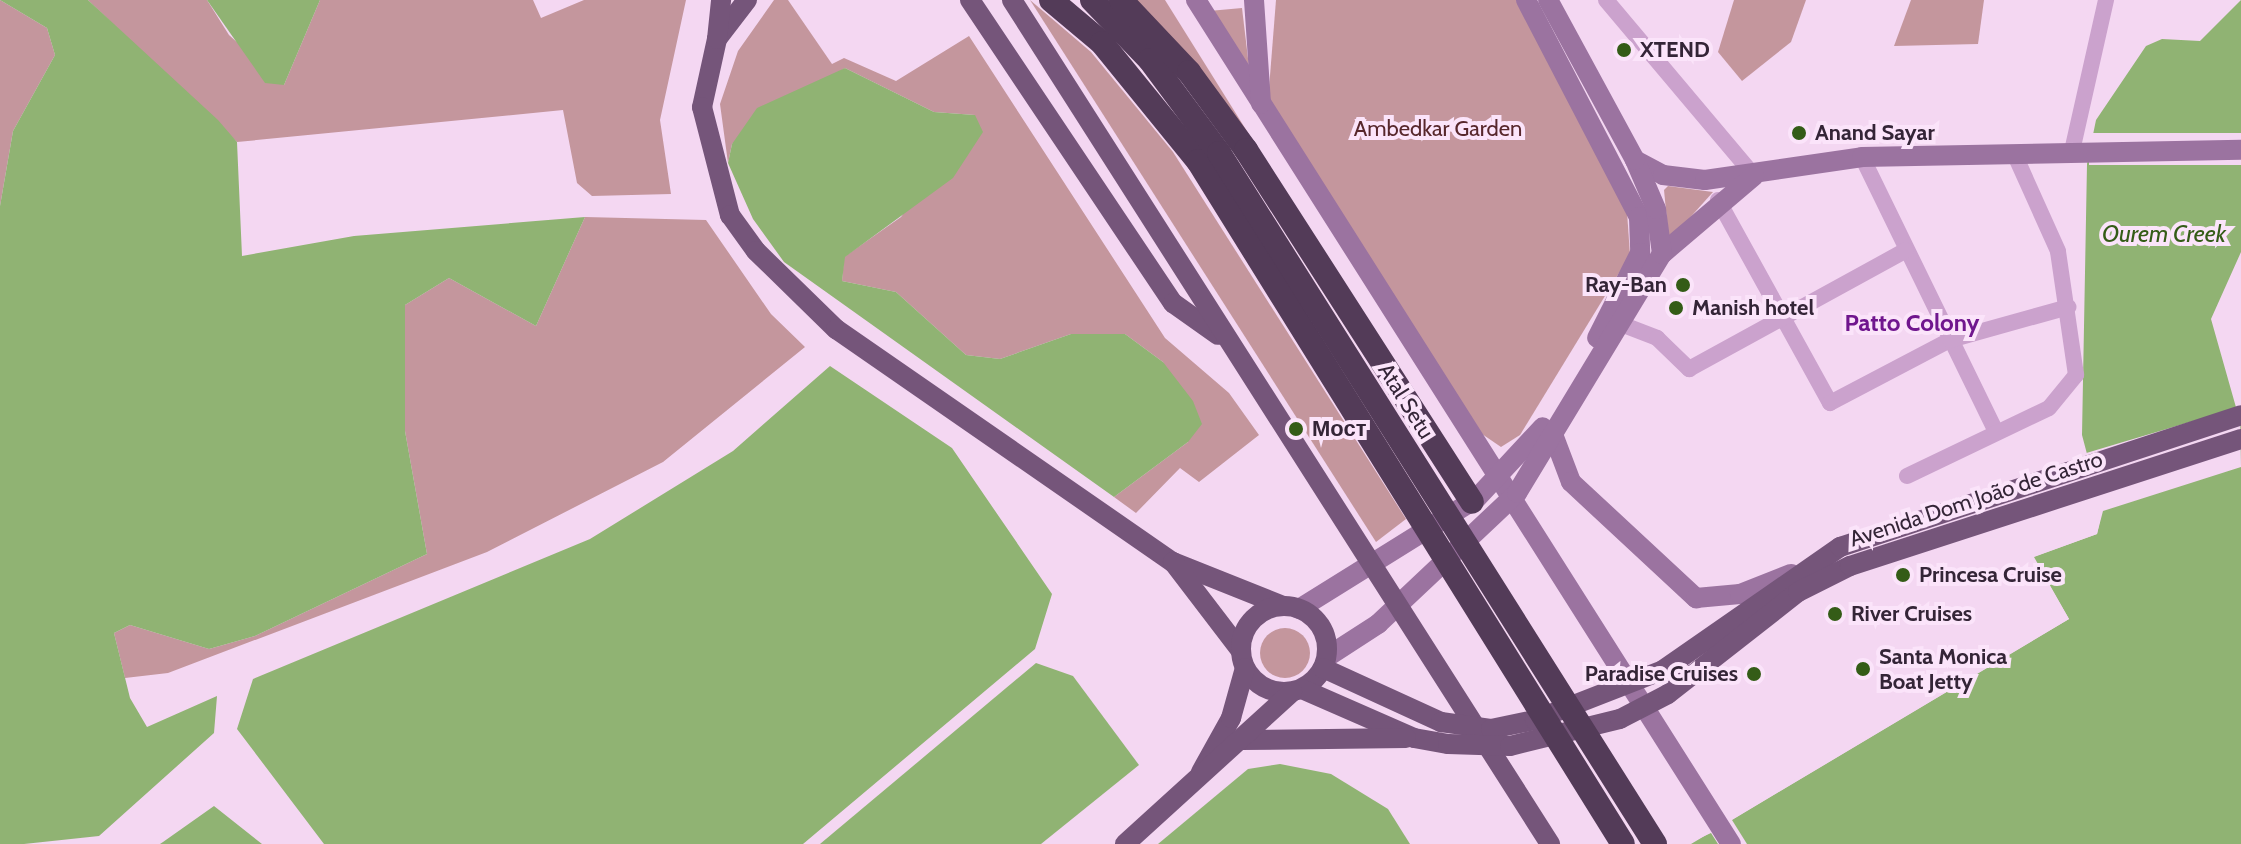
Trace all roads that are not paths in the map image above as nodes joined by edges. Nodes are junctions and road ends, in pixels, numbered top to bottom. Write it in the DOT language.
graph roads {
  1 [pos="721,0"];
  2 [pos="747,0"];
  3 [pos="970,0"];
  4 [pos="1012,0"];
  5 [pos="1051,0"];
  6 [pos="1092,0"];
  7 [pos="1121,0"];
  8 [pos="1196,0"];
  9 [pos="1254,0"];
  10 [pos="1526,0"];
  11 [pos="1548,0"];
  12 [pos="1606,0"];
  13 [pos="2106,0"];
  14 [pos="717,39"];
  15 [pos="1262,109"];
  16 [pos="2078,150"];
  17 [pos="2241,150"];
  18 [pos="2014,153"];
  19 [pos="1862,157"];
  20 [pos="1635,160"];
  21 [pos="1754,176"];
  22 [pos="1718,200"];
  23 [pos="1906,250"];
  24 [pos="1662,254"];
  25 [pos="2068,307"];
  26 [pos="1778,318"];
  27 [pos="1621,324"];
  28 [pos="1220,336"];
  29 [pos="1950,340"];
  30 [pos="2241,415"];
  31 [pos="1996,432"];
  32 [pos="1554,437"];
  33 [pos="2241,439"];
  34 [pos="1907,476"];
  35 [pos="1479,496"];
  36 [pos="1502,509"];
  37 [pos="1173,562"];
  38 [pos="1791,574"];
  39 [pos="1291,608"];
  40 [pos="1243,659"];
  41 [pos="1325,663"];
  42 [pos="1297,690"];
  43 [pos="1414,738"];
  44 [pos="1242,740"];
  45 [pos="1191,789"];
  46 [pos="1125,844"];
  47 [pos="1550,844"];
  48 [pos="1623,844"];
  49 [pos="1655,844"];
  50 [pos="1731,844"];
  1 -- 14 [label="main road"];
  2 -- 14 [label="main road"];
  3 -- 28 [label="main road"];
  4 -- 28 [label="main road"];
  5 -- 48 [label="highway"];
  6 -- 49 [label="highway, Atal Setu"];
  7 -- 35 [label="highway"];
  8 -- 15 [label="main road"];
  9 -- 15 [label="main road"];
  10 -- 35 [label="main road"];
  11 -- 20 [label="main road"];
  12 -- 21 [label="street"];
  13 -- 16 [label="street"];
  14 -- 37 [label="main road"];
  15 -- 50 [label="main road"];
  16 -- 17 [label="main road"];
  16 -- 18 [label="main road"];
  18 -- 19 [label="main road"];
  18 -- 25 [label="street"];
  19 -- 21 [label="main road"];
  19 -- 23 [label="street"];
  20 -- 21 [label="main road"];
  20 -- 24 [label="main road"];
  21 -- 22 [label="main road"];
  22 -- 24 [label="main road"];
  22 -- 26 [label="street"];
  23 -- 26 [label="street"];
  23 -- 29 [label="street"];
  24 -- 27 [label="main road"];
  25 -- 29 [label="street"];
  25 -- 31 [label="street"];
  26 -- 27 [label="street"];
  26 -- 29 [label="street"];
  27 -- 32 [label="main road"];
  28 -- 47 [label="main road"];
  29 -- 31 [label="street"];
  30 -- 38 [label="main road, Avenida Dom João de Castro"];
  31 -- 34 [label="street"];
  32 -- 36 [label="main road"];
  32 -- 38 [label="main road"];
  33 -- 43 [label="main road, Avenida Dom João de Castro"];
  35 -- 36 [label="main road"];
  35 -- 39 [label="main road"];
  36 -- 41 [label="main road"];
  37 -- 39 [label="main road"];
  37 -- 40 [label="main road"];
  38 -- 41 [label="main road, Avenida Dom João de Castro"];
  39 -- 40 [label="main road"];
  39 -- 41 [label="main road"];
  40 -- 42 [label="main road"];
  40 -- 45 [label="main road"];
  41 -- 42 [label="main road"];
  42 -- 43 [label="main road, Avenida Dom João de Castro"];
  42 -- 44 [label="main road"];
  43 -- 44 [label="main road"];
  44 -- 45 [label="main road"];
  45 -- 46 [label="main road"];
}
